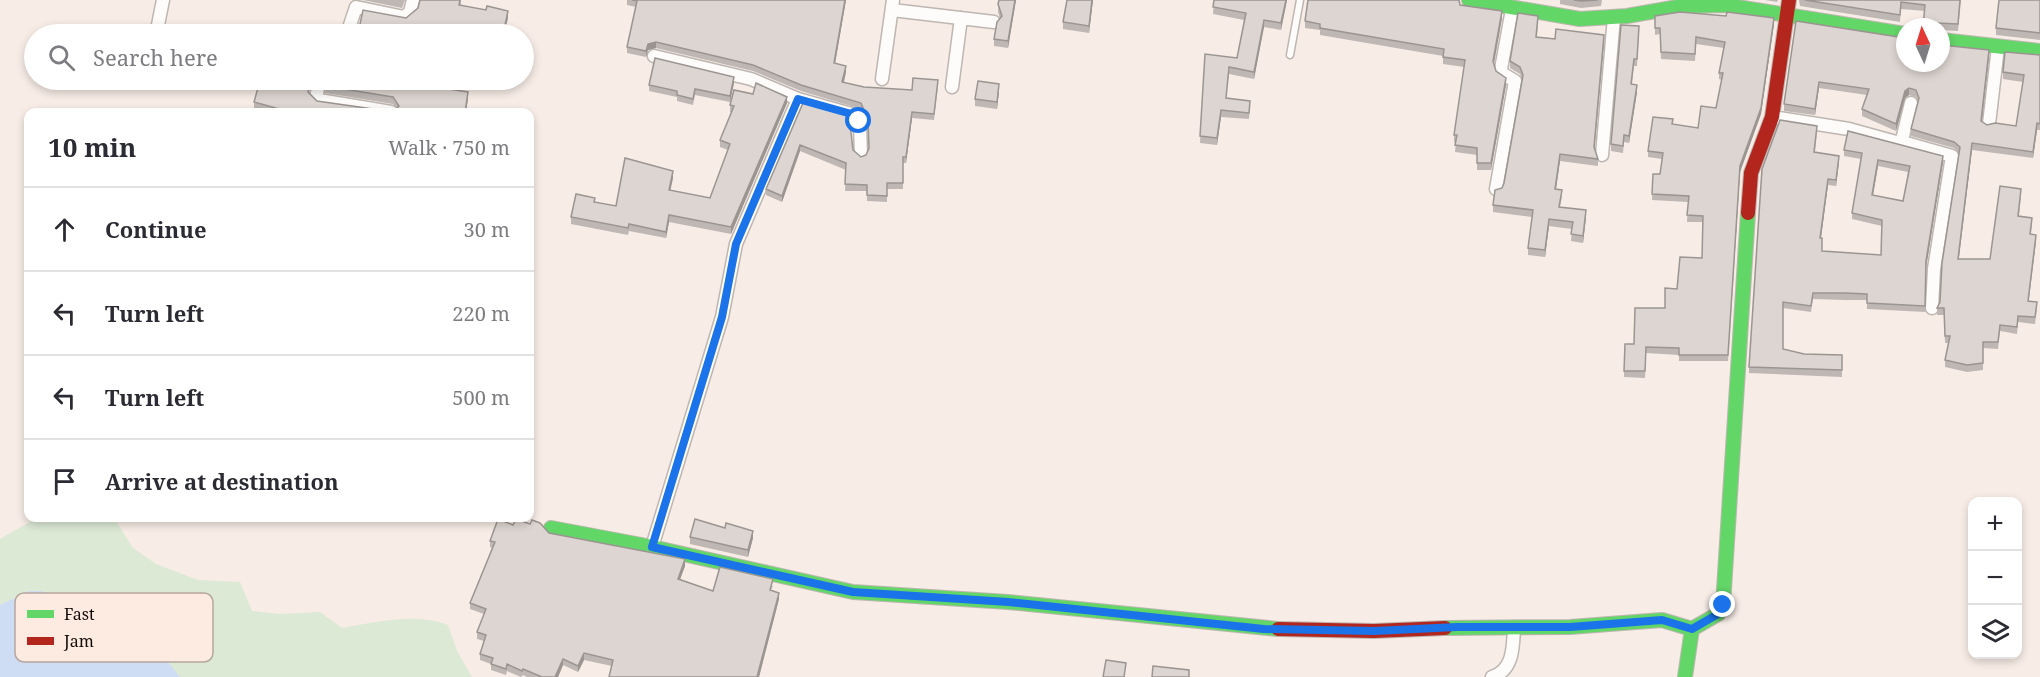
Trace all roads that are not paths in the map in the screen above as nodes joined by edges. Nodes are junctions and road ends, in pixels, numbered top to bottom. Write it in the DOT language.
graph roads {
  1 [pos="163,0"];
  2 [pos="413,0"];
  3 [pos="1300,0"];
  4 [pos="1469,0"];
  5 [pos="892,5"];
  6 [pos="1787,7"];
  7 [pos="1512,9"];
  8 [pos="1614,17"];
  9 [pos="961,18"];
  10 [pos="994,22"];
  11 [pos="158,24"];
  12 [pos="350,24"];
  13 [pos="1896,32"];
  14 [pos="1950,41"];
  15 [pos="1998,47"];
  16 [pos="2040,51"];
  17 [pos="1290,55"];
  18 [pos="654,56"];
  19 [pos="882,79"];
  20 [pos="952,87"];
  21 [pos="318,90"];
  22 [pos="798,99"];
  23 [pos="1911,103"];
  24 [pos="367,108"];
  25 [pos="1772,117"];
  26 [pos="1989,124"];
  27 [pos="1899,141"];
  28 [pos="861,155"];
  29 [pos="1602,155"];
  30 [pos="1496,189"];
  31 [pos="1932,308"];
  32 [pos="551,528"];
  33 [pos="652,547"];
  34 [pos="1514,627"];
  35 [pos="1692,629"];
  36 [pos="1492,677"];
  37 [pos="1685,677"];
  1 -- 11 [label="street"];
  2 -- 12 [label="street"];
  3 -- 17 [label="lane"];
  4 -- 7 [label="street"];
  5 -- 9 [label="street"];
  5 -- 19 [label="street"];
  6 -- 8 [label="street"];
  6 -- 13 [label="street"];
  6 -- 25 [label="street"];
  7 -- 8 [label="street"];
  7 -- 30 [label="street"];
  8 -- 29 [label="street"];
  9 -- 10 [label="street"];
  9 -- 20 [label="street"];
  14 -- 15 [label="street"];
  15 -- 16 [label="street"];
  15 -- 26 [label="street"];
  18 -- 22 [label="street"];
  21 -- 24 [label="street"];
  22 -- 28 [label="street"];
  22 -- 33 [label="street"];
  23 -- 27 [label="street"];
  25 -- 27 [label="street"];
  25 -- 35 [label="street"];
  27 -- 31 [label="street"];
  32 -- 33 [label="street"];
  33 -- 34 [label="street"];
  34 -- 35 [label="street"];
  34 -- 36 [label="street"];
  35 -- 37 [label="street"];
}
